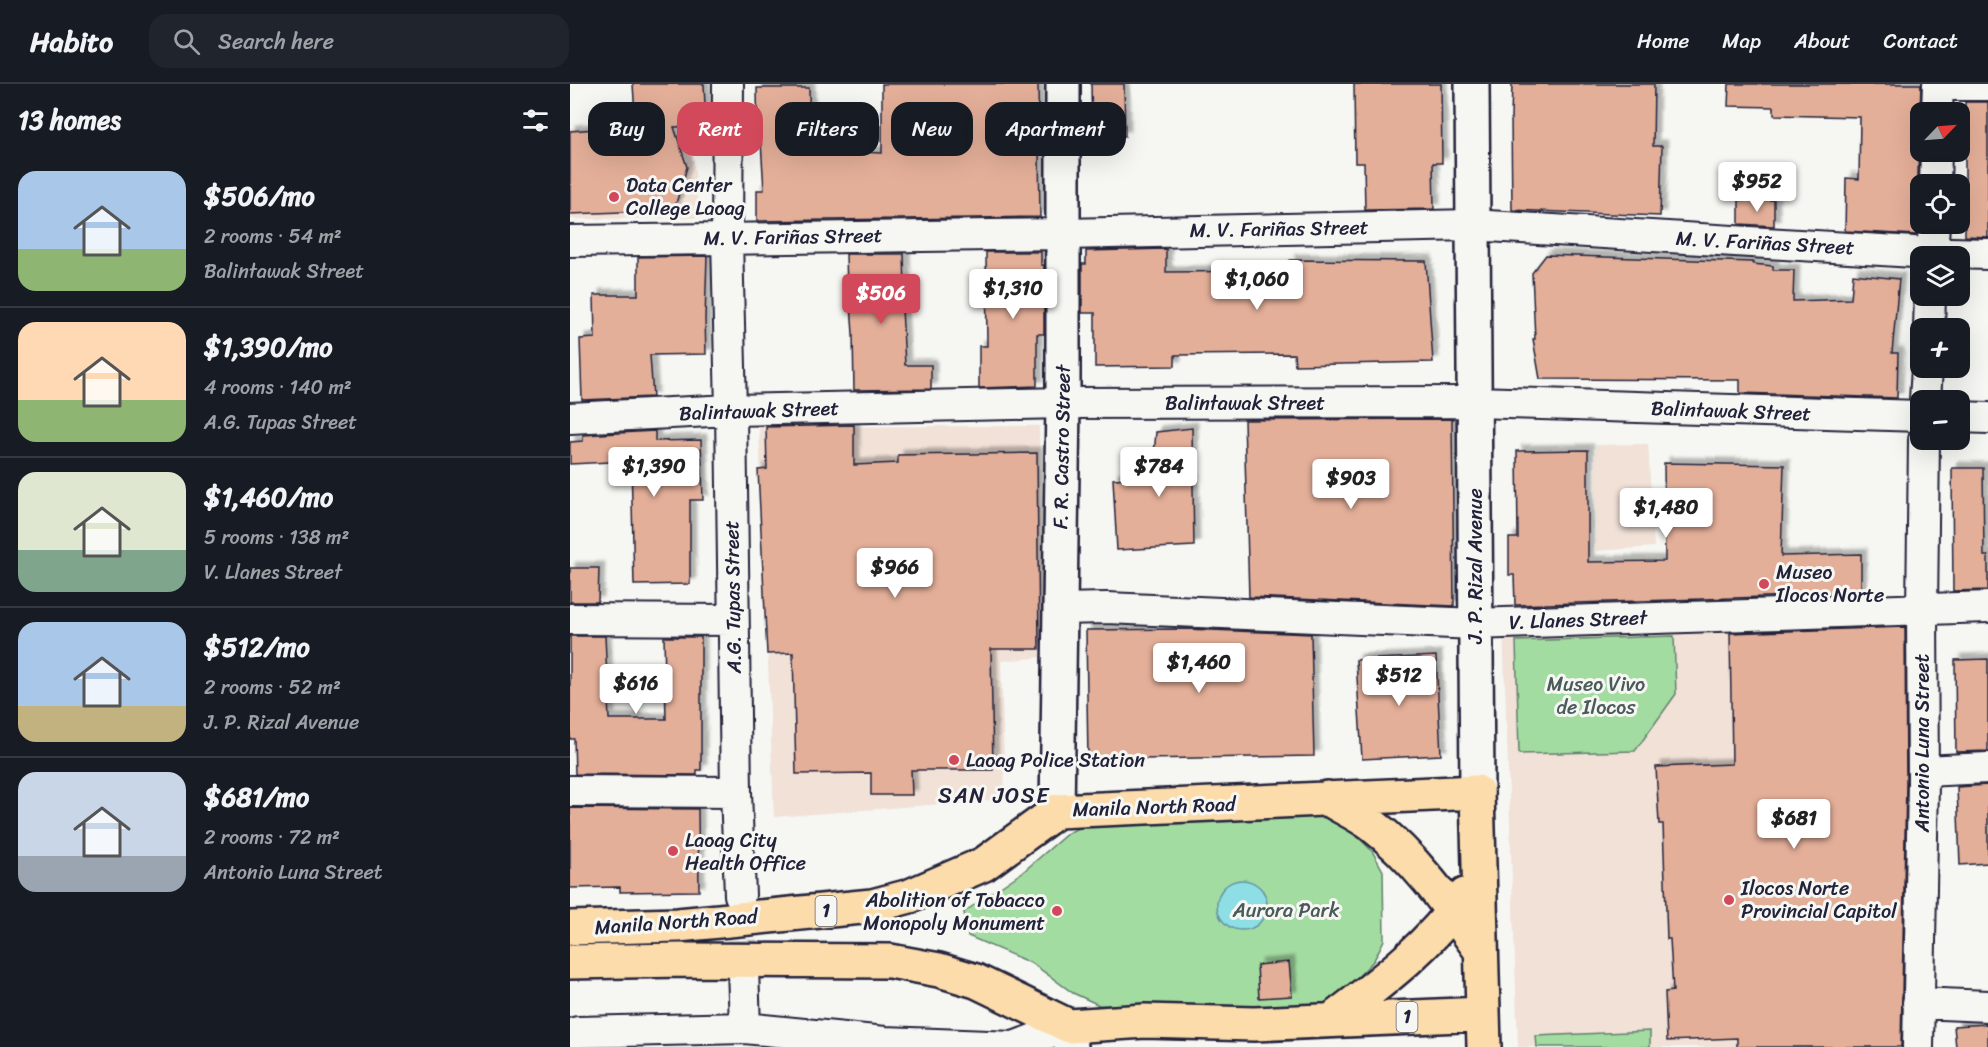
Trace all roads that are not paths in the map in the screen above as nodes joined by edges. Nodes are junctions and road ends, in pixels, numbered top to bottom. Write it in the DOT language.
graph roads {
  1 [pos="728,84"];
  2 [pos="1063,84"];
  3 [pos="1472,84"];
  4 [pos="1988,85"];
  5 [pos="1938,94"];
  6 [pos="1472,225"];
  7 [pos="1064,234"];
  8 [pos="727,238"];
  9 [pos="570,241"];
  10 [pos="1910,254"];
  11 [pos="1970,254"];
  12 [pos="1988,254"];
  13 [pos="1475,402"];
  14 [pos="1063,403"];
  15 [pos="731,410"];
  16 [pos="1910,416"];
  17 [pos="1970,417"];
  18 [pos="570,418"];
  19 [pos="1988,418"];
  20 [pos="1924,450"];
  21 [pos="1988,607"];
  22 [pos="1060,609"];
  23 [pos="1922,610"];
  24 [pos="570,619"];
  25 [pos="733,620"];
  26 [pos="1475,624"];
  27 [pos="1988,768"];
  28 [pos="1923,771"];
  29 [pos="570,792"];
  30 [pos="736,792"];
  31 [pos="1477,792"];
  32 [pos="1327,798"];
  33 [pos="1057,811"];
  34 [pos="1479,874"];
  35 [pos="740,895"];
  36 [pos="1453,912"];
  37 [pos="570,928"];
  38 [pos="1481,951"];
  39 [pos="570,962"];
  40 [pos="743,967"];
  41 [pos="1918,1003"];
  42 [pos="1988,1006"];
  43 [pos="1483,1014"];
  44 [pos="1332,1020"];
  45 [pos="745,1028"];
  46 [pos="570,1034"];
  47 [pos="1070,1036"];
  48 [pos="1484,1047"];
  49 [pos="1918,1047"];
  1 -- 8 [label="street, A.G. Tupas Street"];
  2 -- 7 [label="main road, F. R. Castro Street"];
  3 -- 6 [label="main road, J. P. Rizal Avenue"];
  4 -- 5 [label="street"];
  6 -- 7 [label="street, M. V. Fariñas Street"];
  6 -- 10 [label="street, M. V. Fariñas Street"];
  6 -- 13 [label="main road, J. P. Rizal Avenue"];
  7 -- 8 [label="street, M. V. Fariñas Street"];
  7 -- 14 [label="main road, F. R. Castro Street"];
  8 -- 9 [label="street, M. V. Fariñas Street"];
  8 -- 15 [label="street, A.G. Tupas Street"];
  11 -- 12 [label="street, M. V. Fariñas Street"];
  13 -- 14 [label="street, Balintawak Street"];
  13 -- 16 [label="street, Balintawak Street"];
  13 -- 26 [label="main road, J. P. Rizal Avenue"];
  14 -- 15 [label="street, Balintawak Street"];
  14 -- 22 [label="main road, F. R. Castro Street"];
  15 -- 18 [label="street, Balintawak Street"];
  15 -- 25 [label="street, A.G. Tupas Street"];
  17 -- 19 [label="street"];
  20 -- 23 [label="street, Antonio Luna Street"];
  21 -- 23 [label="street, V. Llanes Street"];
  22 -- 26 [label="street, V. Llanes Street"];
  22 -- 33 [label="main road, F. R. Castro Street"];
  23 -- 26 [label="street, V. Llanes Street"];
  23 -- 28 [label="street, Antonio Luna Street"];
  24 -- 25 [label="street"];
  25 -- 30 [label="street, A.G. Tupas Street"];
  26 -- 31 [label="main road, J. P. Rizal Avenue"];
  27 -- 28 [label="street"];
  28 -- 41 [label="street, Antonio Luna Street"];
  29 -- 30 [label="street"];
  30 -- 35 [label="street, A.G. Tupas Street"];
  31 -- 32 [label="highway, Manila North Road"];
  31 -- 34 [label="highway, J. P. Rizal Avenue"];
  32 -- 33 [label="highway, Manila North Road"];
  32 -- 36 [label="highway"];
  33 -- 37 [label="highway, Manila North Road / 1"];
  34 -- 36 [label="highway"];
  34 -- 38 [label="highway, J. P. Rizal Avenue"];
  36 -- 38 [label="highway"];
  36 -- 44 [label="highway"];
  38 -- 43 [label="highway, J. P. Rizal Avenue"];
  39 -- 47 [label="highway, Manila North Road / 1"];
  40 -- 45 [label="street"];
  41 -- 42 [label="street"];
  41 -- 49 [label="street, Antonio Luna Street"];
  43 -- 44 [label="highway, Manila North Road / 1"];
  43 -- 48 [label="highway, J. P. Rizal Avenue"];
  44 -- 47 [label="highway, Manila North Road / 1"];
  45 -- 46 [label="street"];
  45 -- 47 [label="street"];
}
